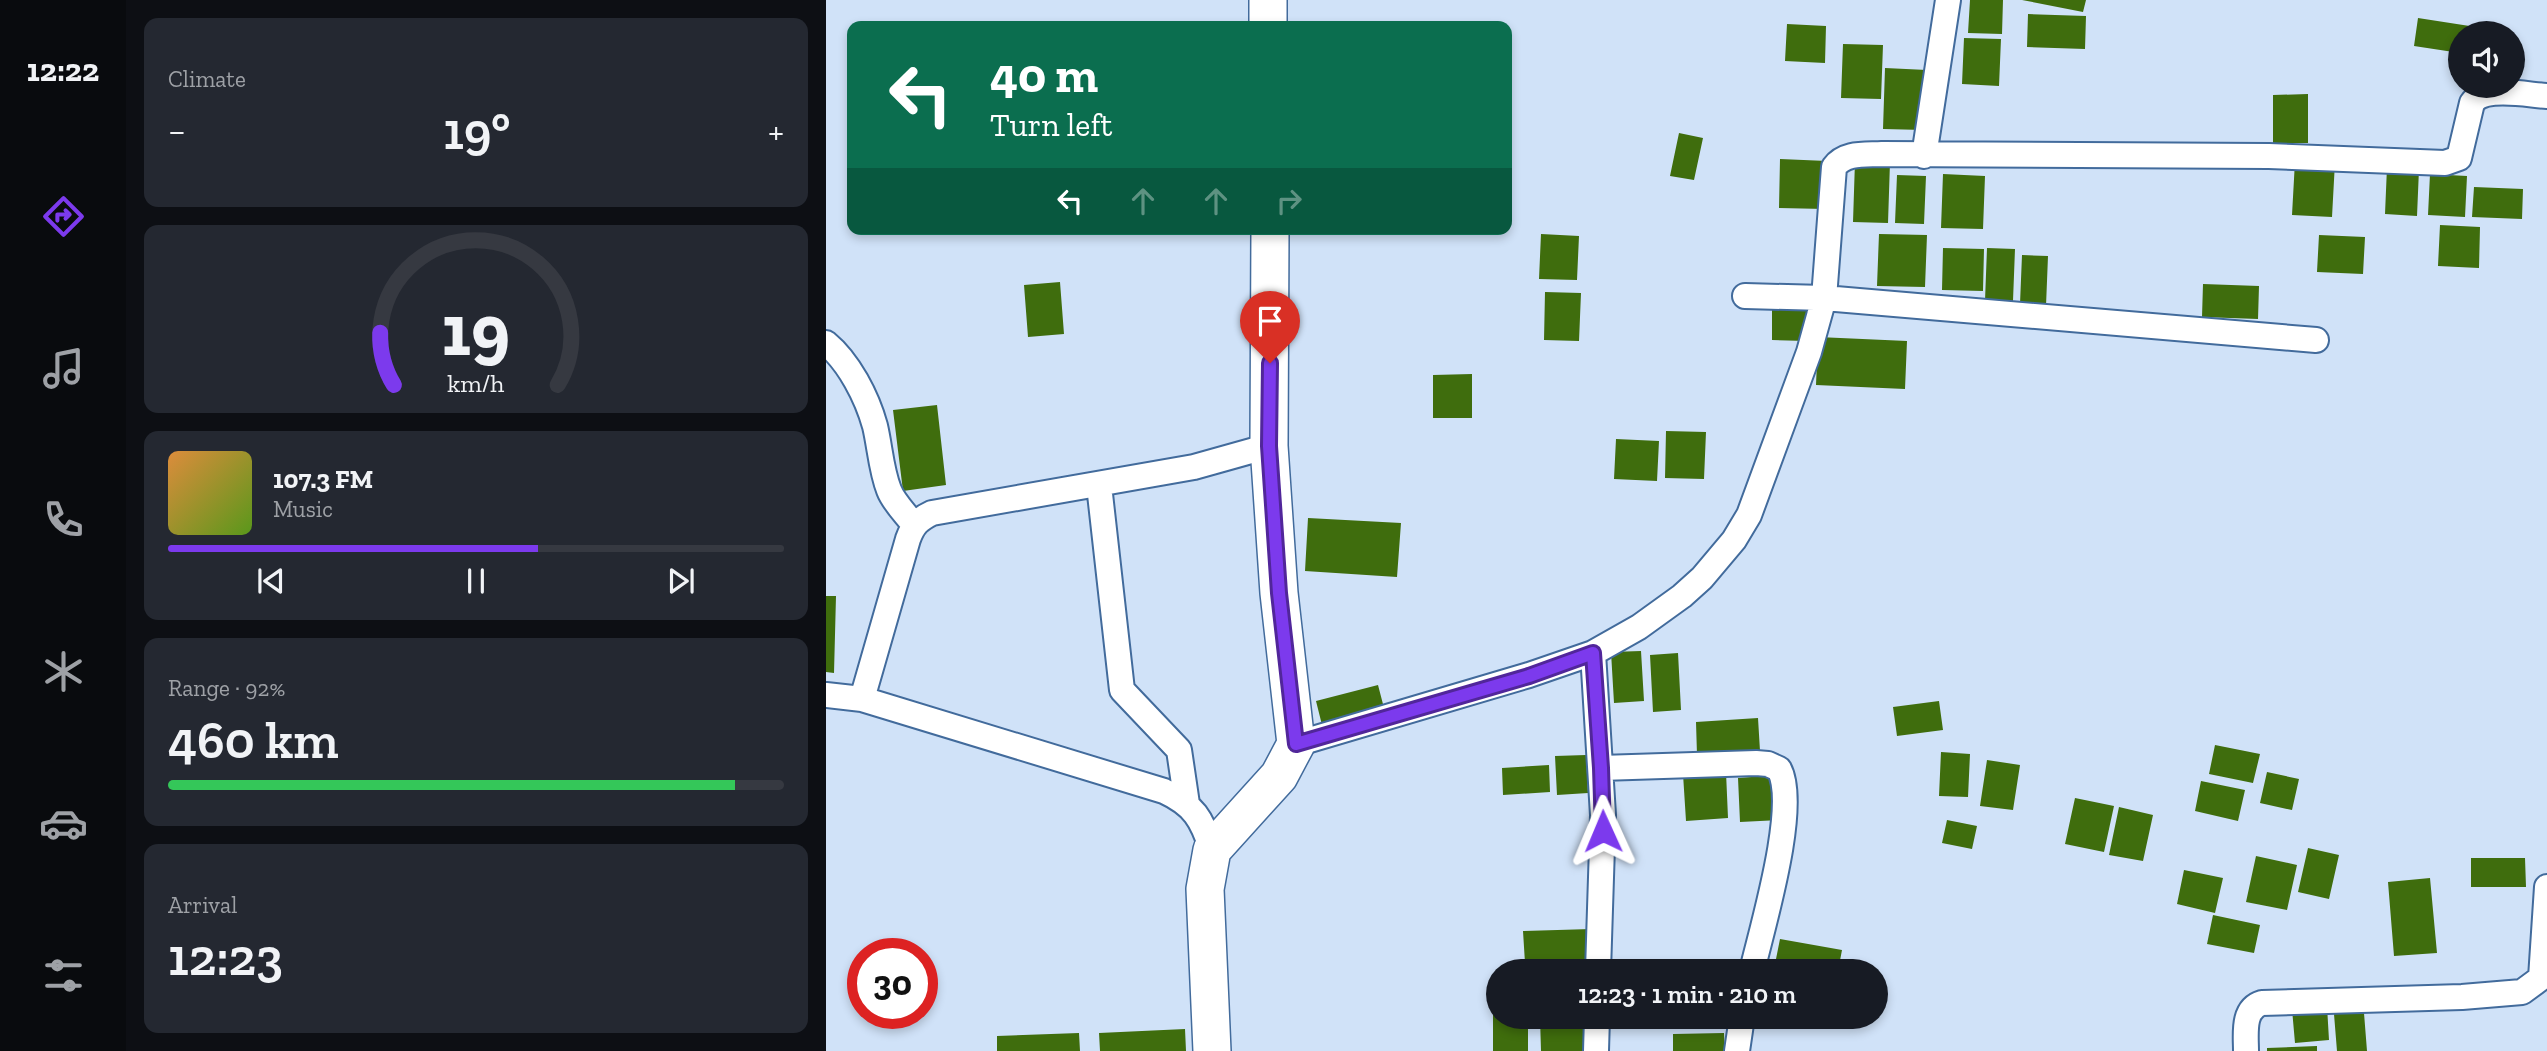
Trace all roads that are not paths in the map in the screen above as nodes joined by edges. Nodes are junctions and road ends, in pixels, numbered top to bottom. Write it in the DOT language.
graph roads {
  1 [pos="1268,0"];
  2 [pos="1948,0"];
  3 [pos="1268,21"];
  4 [pos="2547,96"];
  5 [pos="1924,156"];
  6 [pos="1270,235"];
  7 [pos="1745,296"];
  8 [pos="1824,298"];
  9 [pos="2316,340"];
  10 [pos="826,343"];
  11 [pos="1269,446"];
  12 [pos="1099,485"];
  13 [pos="914,525"];
  14 [pos="1593,653"];
  15 [pos="826,695"];
  16 [pos="862,699"];
  17 [pos="1296,744"];
  18 [pos="1601,768"];
  19 [pos="1187,804"];
  20 [pos="1212,850"];
  21 [pos="2547,887"];
  22 [pos="1598,959"];
  23 [pos="1755,959"];
  24 [pos="1597,1029"];
  25 [pos="1740,1029"];
  26 [pos="1213,1051"];
  27 [pos="1596,1051"];
  28 [pos="1737,1051"];
  29 [pos="2246,1051"];
  1 -- 3 [label="main road"];
  2 -- 5 [label="street"];
  4 -- 5 [label="street"];
  5 -- 8 [label="street"];
  6 -- 11 [label="main road"];
  7 -- 8 [label="street"];
  8 -- 9 [label="street"];
  8 -- 14 [label="street"];
  10 -- 13 [label="street"];
  11 -- 12 [label="street"];
  11 -- 17 [label="main road"];
  12 -- 13 [label="street"];
  12 -- 19 [label="street"];
  13 -- 16 [label="street"];
  14 -- 17 [label="street"];
  14 -- 18 [label="street"];
  15 -- 16 [label="street"];
  16 -- 19 [label="street"];
  17 -- 20 [label="main road"];
  18 -- 22 [label="street"];
  18 -- 23 [label="street"];
  19 -- 20 [label="street"];
  20 -- 26 [label="main road"];
  21 -- 29 [label="street"];
  24 -- 27 [label="street"];
  25 -- 28 [label="street"];
}
